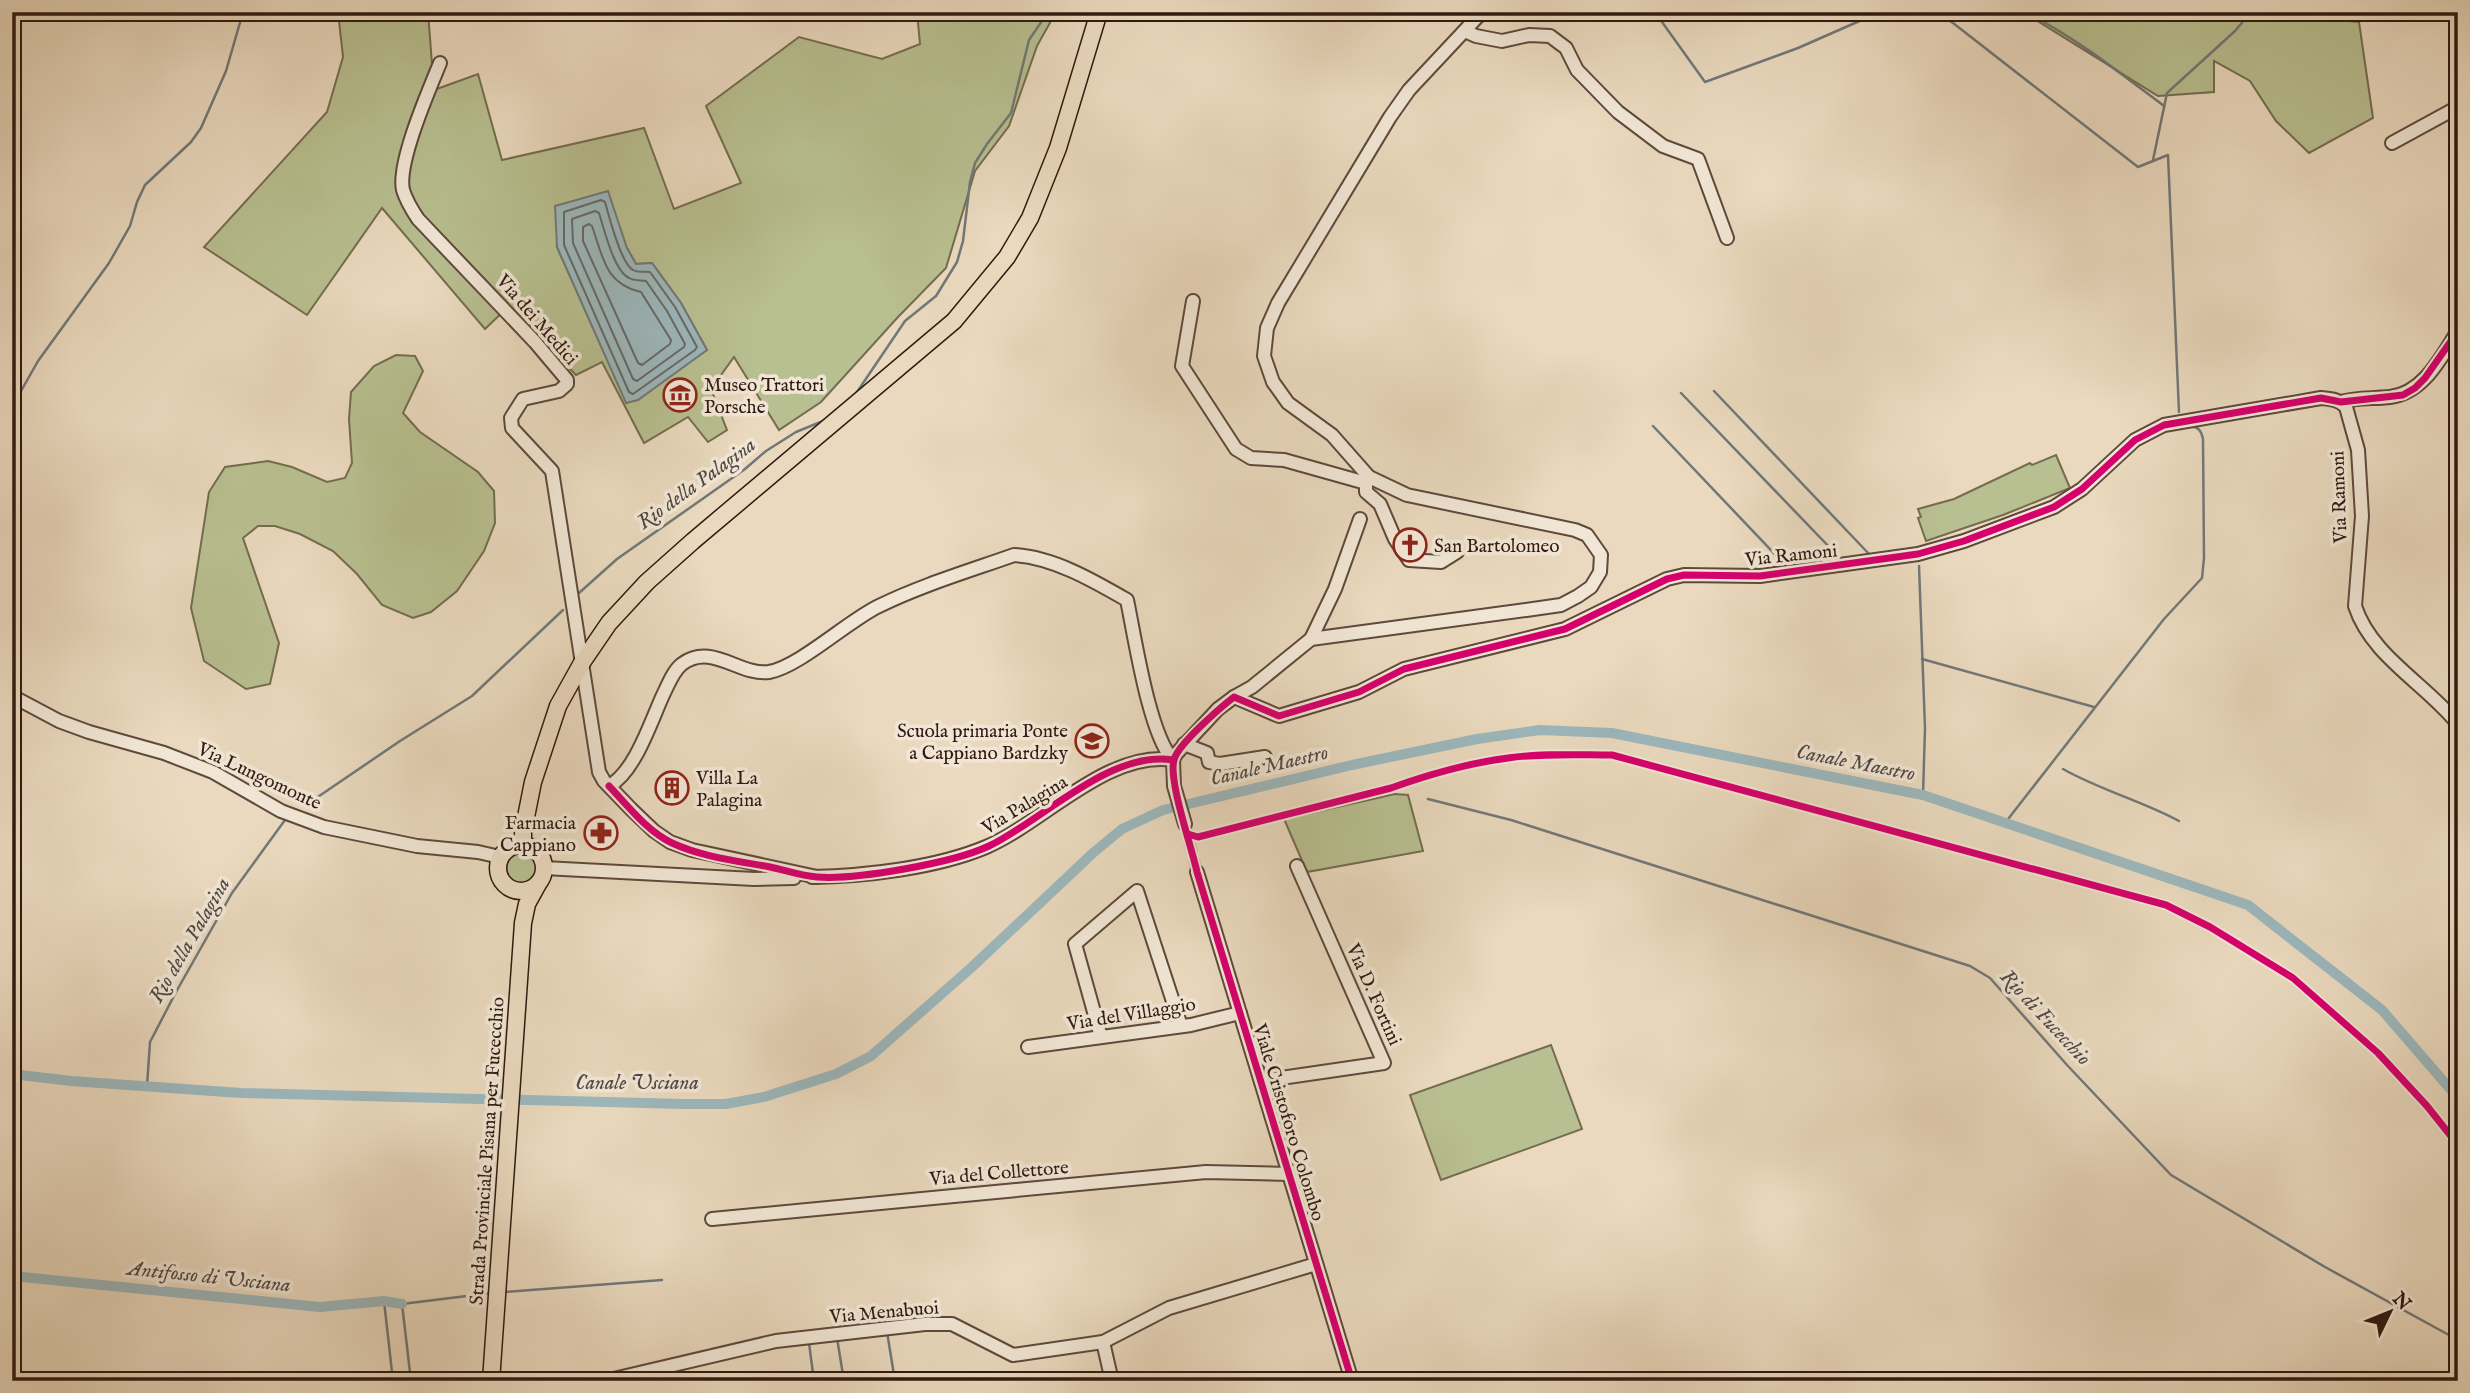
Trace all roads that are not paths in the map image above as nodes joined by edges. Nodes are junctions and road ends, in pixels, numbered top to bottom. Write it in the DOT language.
graph roads {
  1 [pos="1099,12"];
  2 [pos="1461,12"];
  3 [pos="1473,21"];
  4 [pos="440,63"];
  5 [pos="2458,107"];
  6 [pos="2392,143"];
  7 [pos="1727,238"];
  8 [pos="1193,301"];
  9 [pos="2458,331"];
  10 [pos="2341,402"];
  11 [pos="1367,484"];
  12 [pos="1360,519"];
  13 [pos="1457,552"];
  14 [pos="1311,639"];
  15 [pos="583,661"];
  16 [pos="12,696"];
  17 [pos="1234,697"];
  18 [pos="2458,724"];
  19 [pos="1184,744"];
  20 [pos="1265,757"];
  21 [pos="1167,759"];
  22 [pos="609,786"];
  23 [pos="1185,824"];
  24 [pos="523,845"];
  25 [pos="500,857"];
  26 [pos="1297,866"];
  27 [pos="544,868"];
  28 [pos="1197,872"];
  29 [pos="817,877"];
  30 [pos="538,884"];
  31 [pos="510,889"];
  32 [pos="523,923"];
  33 [pos="1240,1013"];
  34 [pos="1181,1026"];
  35 [pos="1101,1037"];
  36 [pos="1028,1047"];
  37 [pos="1261,1081"];
  38 [pos="1289,1174"];
  39 [pos="712,1219"];
  40 [pos="1316,1264"];
  41 [pos="1102,1342"];
  42 [pos="1350,1380"];
  43 [pos="491,1381"];
  44 [pos="605,1381"];
  45 [pos="1112,1381"];
  1 -- 15 [label="main road"];
  2 -- 3 [label="street"];
  3 -- 7 [label="street"];
  3 -- 11 [label="street"];
  4 -- 15 [label="street, Via dei Medici"];
  5 -- 6 [label="street"];
  8 -- 11 [label="street"];
  9 -- 10 [label="street"];
  10 -- 17 [label="street, Via Ramoni"];
  10 -- 18 [label="street, Via Ramoni"];
  11 -- 13 [label="street"];
  11 -- 14 [label="street"];
  12 -- 14 [label="street"];
  14 -- 17 [label="street"];
  15 -- 22 [label="street, Via dei Medici"];
  15 -- 24 [label="main road"];
  16 -- 25 [label="street, Via Lungomonte"];
  17 -- 19 [label="street"];
  19 -- 20 [label="street"];
  19 -- 21 [label="street"];
  21 -- 22 [label="street"];
  21 -- 23 [label="street"];
  21 -- 29 [label="street, Via Palagina"];
  22 -- 29 [label="street"];
  24 -- 25 [label="main road"];
  24 -- 27 [label="main road"];
  25 -- 31 [label="main road, Strada Provinciale Pisana per Fucecchio"];
  26 -- 37 [label="street, Via D. Fortini"];
  27 -- 29 [label="street, Via Palagina"];
  27 -- 30 [label="main road, Strada Provinciale Pisana per Fucecchio"];
  28 -- 33 [label="street, Viale Cristoforo Colombo"];
  30 -- 31 [label="main road"];
  30 -- 32 [label="main road, Strada Provinciale Pisana per Fucecchio"];
  31 -- 32 [label="main road, Strada Provinciale Pisana per Fucecchio"];
  32 -- 43 [label="main road, Strada Provinciale Pisana per Fucecchio"];
  33 -- 34 [label="street, Via del Villaggio"];
  33 -- 37 [label="street, Viale Cristoforo Colombo"];
  34 -- 35 [label="street, Via del Villaggio"];
  34 -- 35 [label="street"];
  35 -- 36 [label="street, Via del Villaggio"];
  37 -- 38 [label="street, Viale Cristoforo Colombo"];
  38 -- 39 [label="street, Via del Collettore"];
  38 -- 40 [label="street, Viale Cristoforo Colombo"];
  40 -- 41 [label="street, Via Menabuoi"];
  40 -- 42 [label="street, Viale Cristoforo Colombo"];
  41 -- 44 [label="street, Via Menabuoi"];
  41 -- 45 [label="street"];
}
